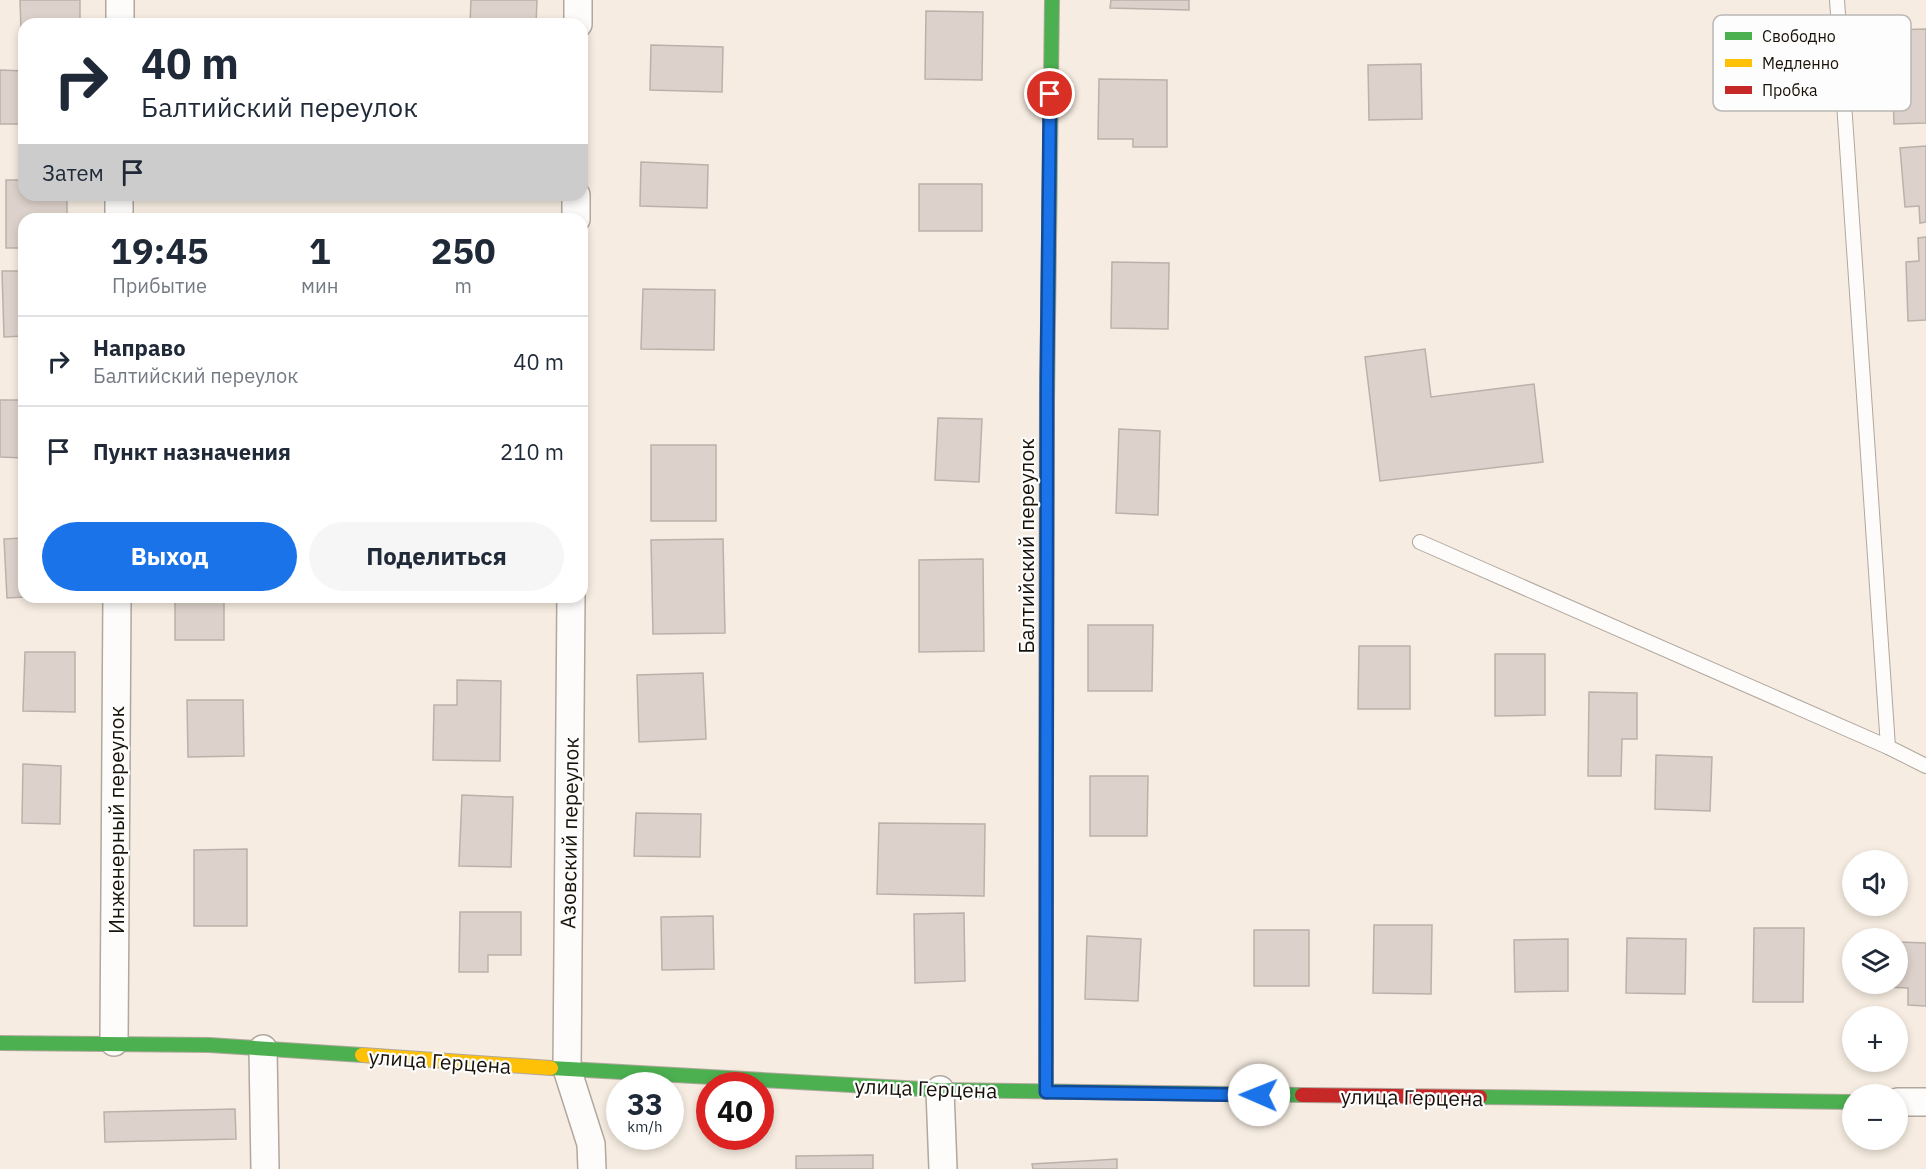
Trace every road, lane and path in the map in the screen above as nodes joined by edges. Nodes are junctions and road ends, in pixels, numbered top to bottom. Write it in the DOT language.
graph roads {
  1 [pos="120,0"];
  2 [pos="578,0"];
  3 [pos="1052,0"];
  4 [pos="1837,0"];
  5 [pos="1838,15"];
  6 [pos="120,18"];
  7 [pos="578,18"];
  8 [pos="1845,111"];
  9 [pos="1420,542"];
  10 [pos="117,603"];
  11 [pos="571,603"];
  12 [pos="1888,747"];
  13 [pos="1926,766"];
  14 [pos="114,1042"];
  15 [pos="0,1043"];
  16 [pos="262,1049"];
  17 [pos="567,1069"];
  18 [pos="940,1090"];
  19 [pos="1046,1092"];
  20 [pos="1842,1102"];
  21 [pos="1908,1102"];
  22 [pos="1926,1102"];
  23 [pos="265,1169"];
  24 [pos="592,1169"];
  25 [pos="943,1169"];
  1 -- 6 [label="street"];
  2 -- 7 [label="street"];
  3 -- 19 [label="street, Балтийский переулок"];
  4 -- 5 [label="lane"];
  8 -- 12 [label="lane"];
  9 -- 12 [label="lane"];
  10 -- 14 [label="street, Инженерный переулок"];
  11 -- 17 [label="street, Азовский переулок"];
  12 -- 13 [label="lane"];
  14 -- 15 [label="street, улица Герцена"];
  14 -- 16 [label="street, улица Герцена"];
  16 -- 17 [label="street, улица Герцена"];
  16 -- 23 [label="street"];
  17 -- 18 [label="street, улица Герцена"];
  17 -- 24 [label="street, Азовский переулок"];
  18 -- 19 [label="street, улица Герцена"];
  18 -- 25 [label="street"];
  19 -- 20 [label="street, улица Герцена"];
  21 -- 22 [label="street"];
}
